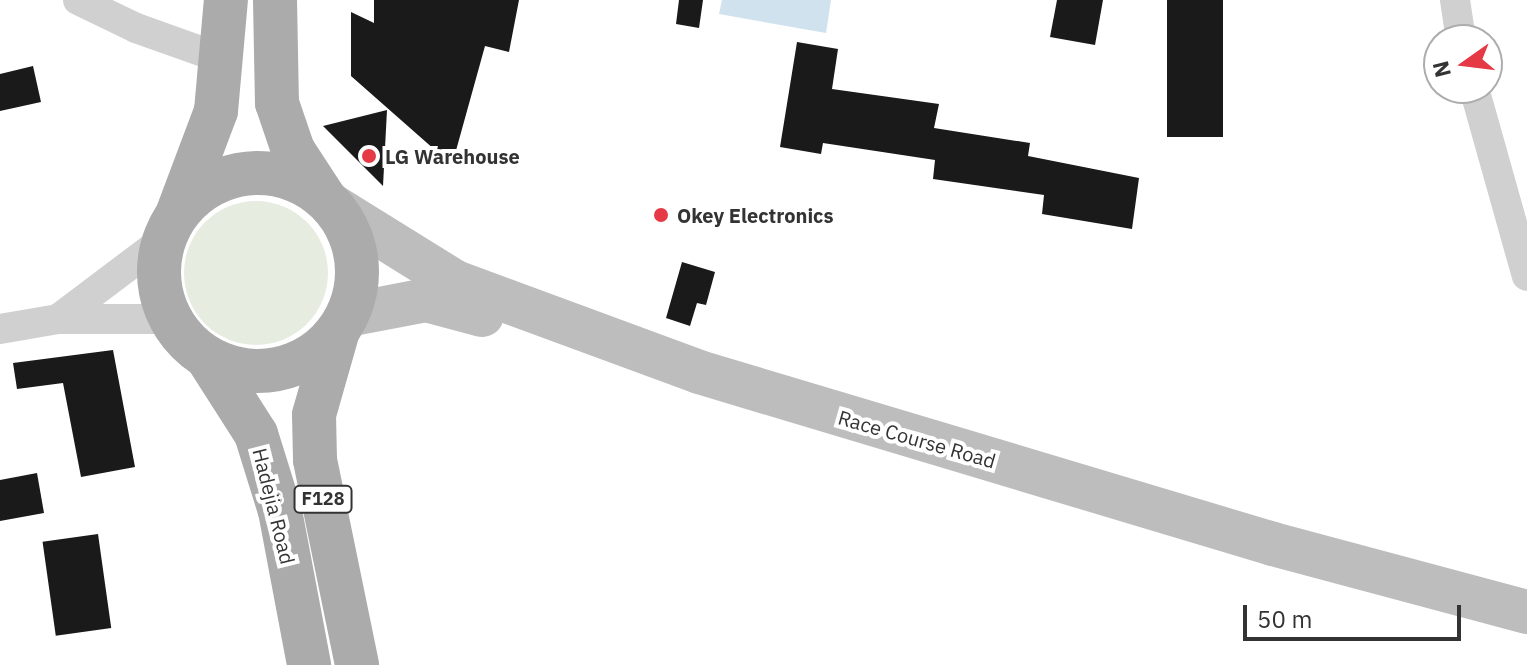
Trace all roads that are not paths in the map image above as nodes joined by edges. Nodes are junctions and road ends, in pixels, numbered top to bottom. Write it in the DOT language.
graph roads {
  1 [pos="78,0"];
  2 [pos="226,0"];
  3 [pos="275,0"];
  4 [pos="1455,0"];
  5 [pos="1459,24"];
  6 [pos="223,59"];
  7 [pos="1479,104"];
  8 [pos="327,200"];
  9 [pos="170,226"];
  10 [pos="1527,276"];
  11 [pos="58,319"];
  12 [pos="170,319"];
  13 [pos="342,324"];
  14 [pos="0,329"];
  15 [pos="208,359"];
  16 [pos="1527,612"];
  17 [pos="1527,642"];
  18 [pos="309,665"];
  19 [pos="357,665"];
  1 -- 6 [label="street"];
  2 -- 6 [label="main road, F128"];
  3 -- 8 [label="main road, F128"];
  4 -- 5 [label="street"];
  6 -- 9 [label="main road, F128"];
  7 -- 10 [label="street"];
  8 -- 9 [label="main road"];
  8 -- 13 [label="main road, F128"];
  8 -- 16 [label="street, Race Course Road"];
  9 -- 11 [label="street"];
  9 -- 12 [label="main road, F128"];
  11 -- 12 [label="street"];
  11 -- 14 [label="street"];
  12 -- 15 [label="main road, F128"];
  13 -- 15 [label="main road"];
  13 -- 17 [label="street, Race Course Road"];
  13 -- 19 [label="main road, F128"];
  15 -- 18 [label="main road, Hadejia Road / F128"];
}
